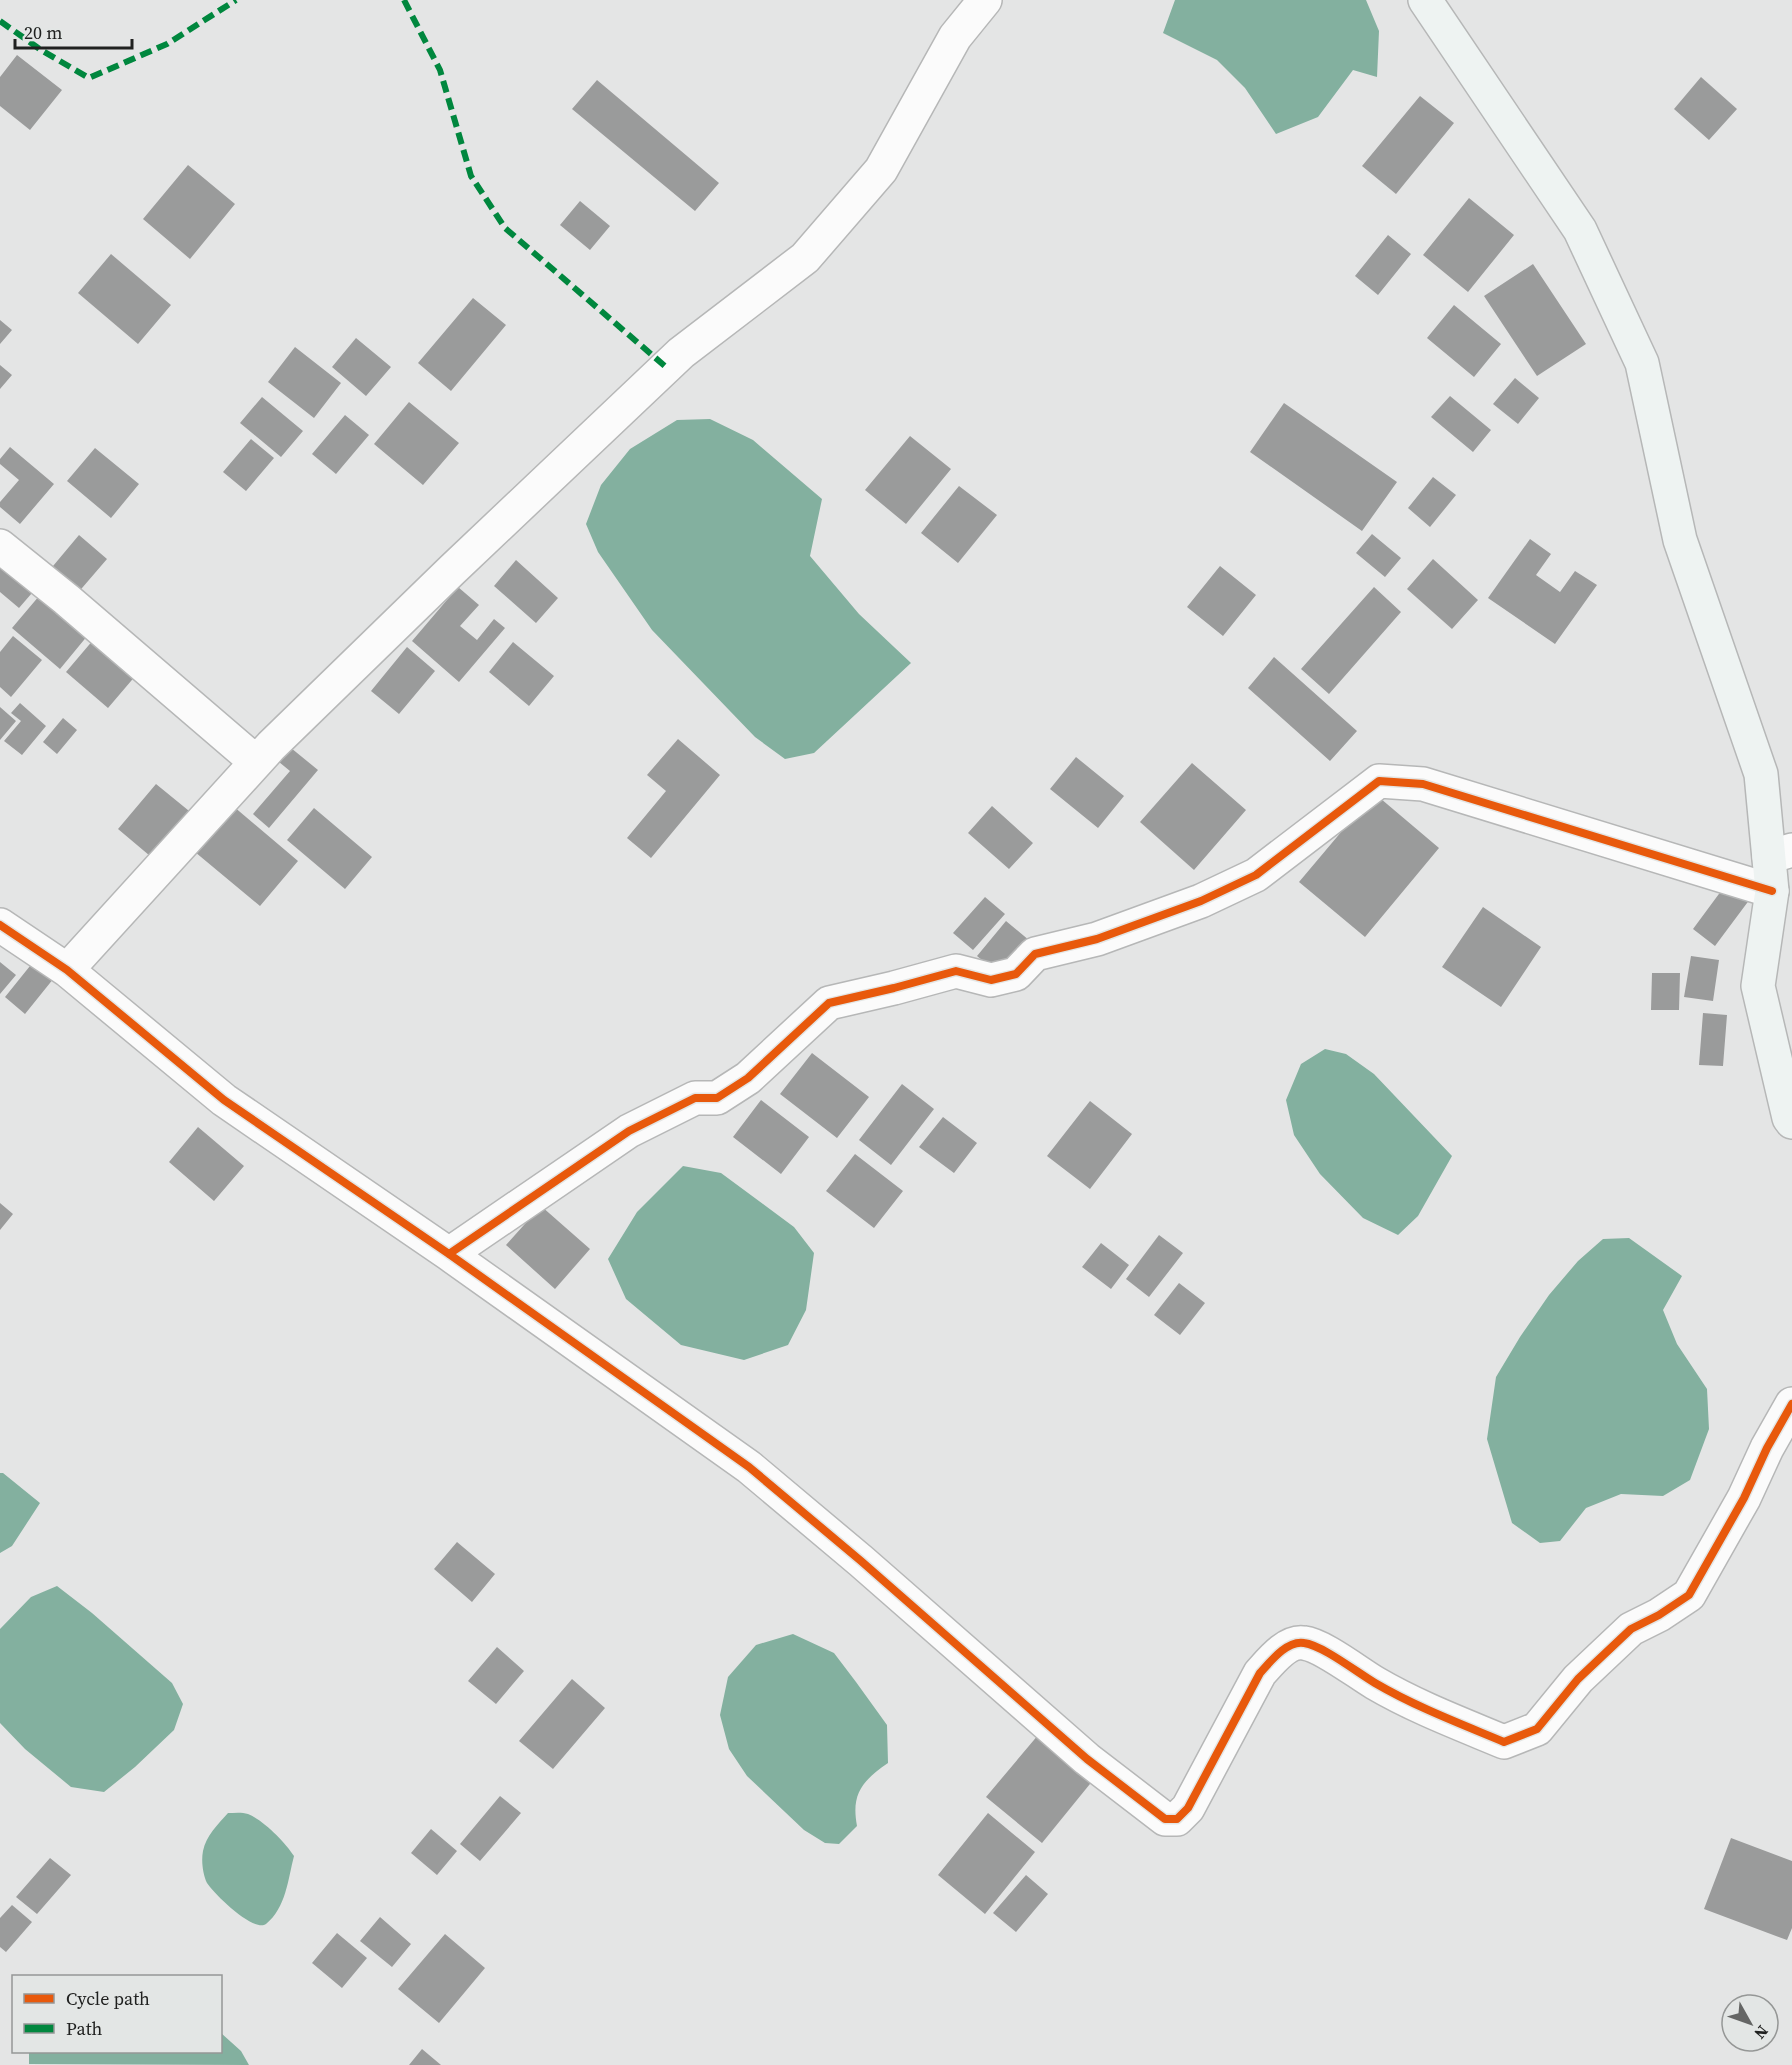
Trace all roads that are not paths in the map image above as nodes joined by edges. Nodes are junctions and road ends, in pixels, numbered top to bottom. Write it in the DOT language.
graph roads {
  1 [pos="985,0"];
  2 [pos="1425,0"];
  3 [pos="0,546"];
  4 [pos="256,762"];
  5 [pos="1780,854"];
  6 [pos="1772,891"];
  7 [pos="0,925"];
  8 [pos="67,970"];
  9 [pos="1792,1122"];
  10 [pos="449,1254"];
  11 [pos="1792,1404"];
  1 -- 4 [label="street"];
  2 -- 5 [label="main road"];
  3 -- 4 [label="street"];
  4 -- 8 [label="street"];
  5 -- 6 [label="main road"];
  6 -- 9 [label="main road"];
  6 -- 10 [label="street"];
  7 -- 8 [label="street"];
  8 -- 10 [label="street"];
  10 -- 11 [label="street"];
}
